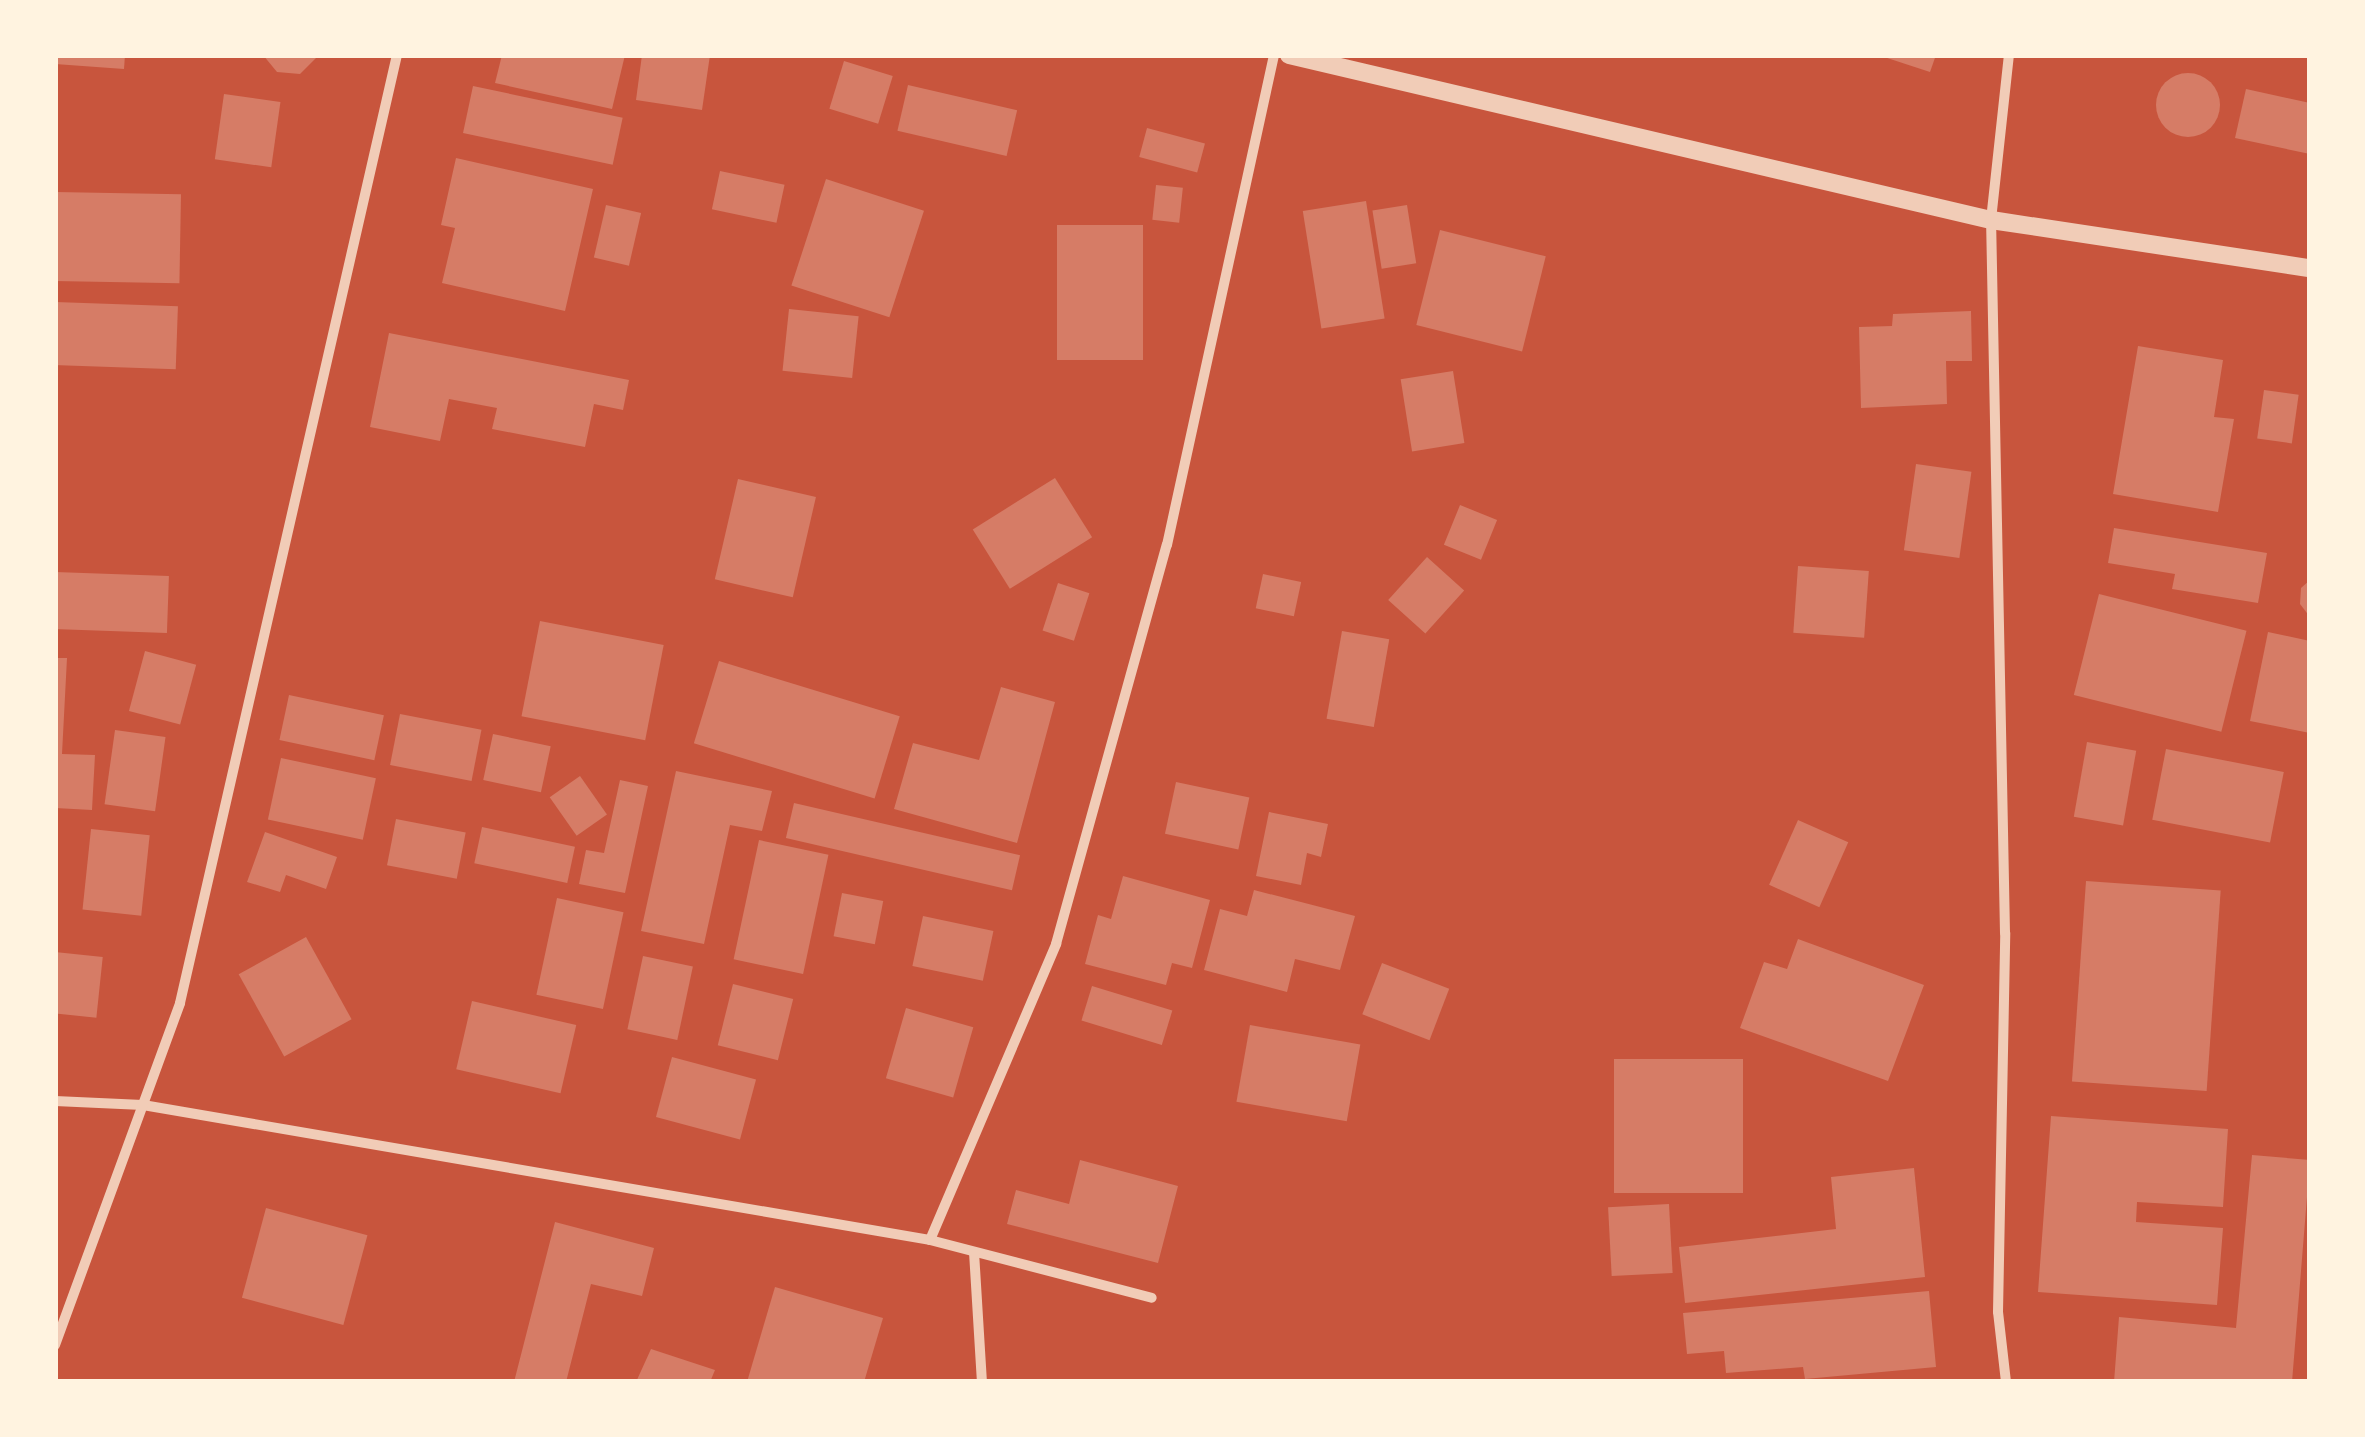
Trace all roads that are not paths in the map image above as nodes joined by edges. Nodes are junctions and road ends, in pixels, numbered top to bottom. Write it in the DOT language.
graph roads {
  1 [pos="397,55"];
  2 [pos="1274,55"];
  3 [pos="1289,55"];
  4 [pos="2009,55"];
  5 [pos="1991,220"];
  6 [pos="2310,268"];
  7 [pos="55,1100"];
  8 [pos="143,1104"];
  9 [pos="930,1240"];
  10 [pos="974,1252"];
  11 [pos="1152,1298"];
  12 [pos="55,1344"];
  13 [pos="982,1382"];
  14 [pos="2006,1382"];
  1 -- 8 [label="street"];
  2 -- 9 [label="street"];
  3 -- 5 [label="street"];
  4 -- 5 [label="street"];
  5 -- 6 [label="street"];
  5 -- 14 [label="street"];
  7 -- 8 [label="street"];
  8 -- 9 [label="street"];
  8 -- 12 [label="street"];
  9 -- 10 [label="street"];
  10 -- 11 [label="street"];
  10 -- 13 [label="street"];
}
